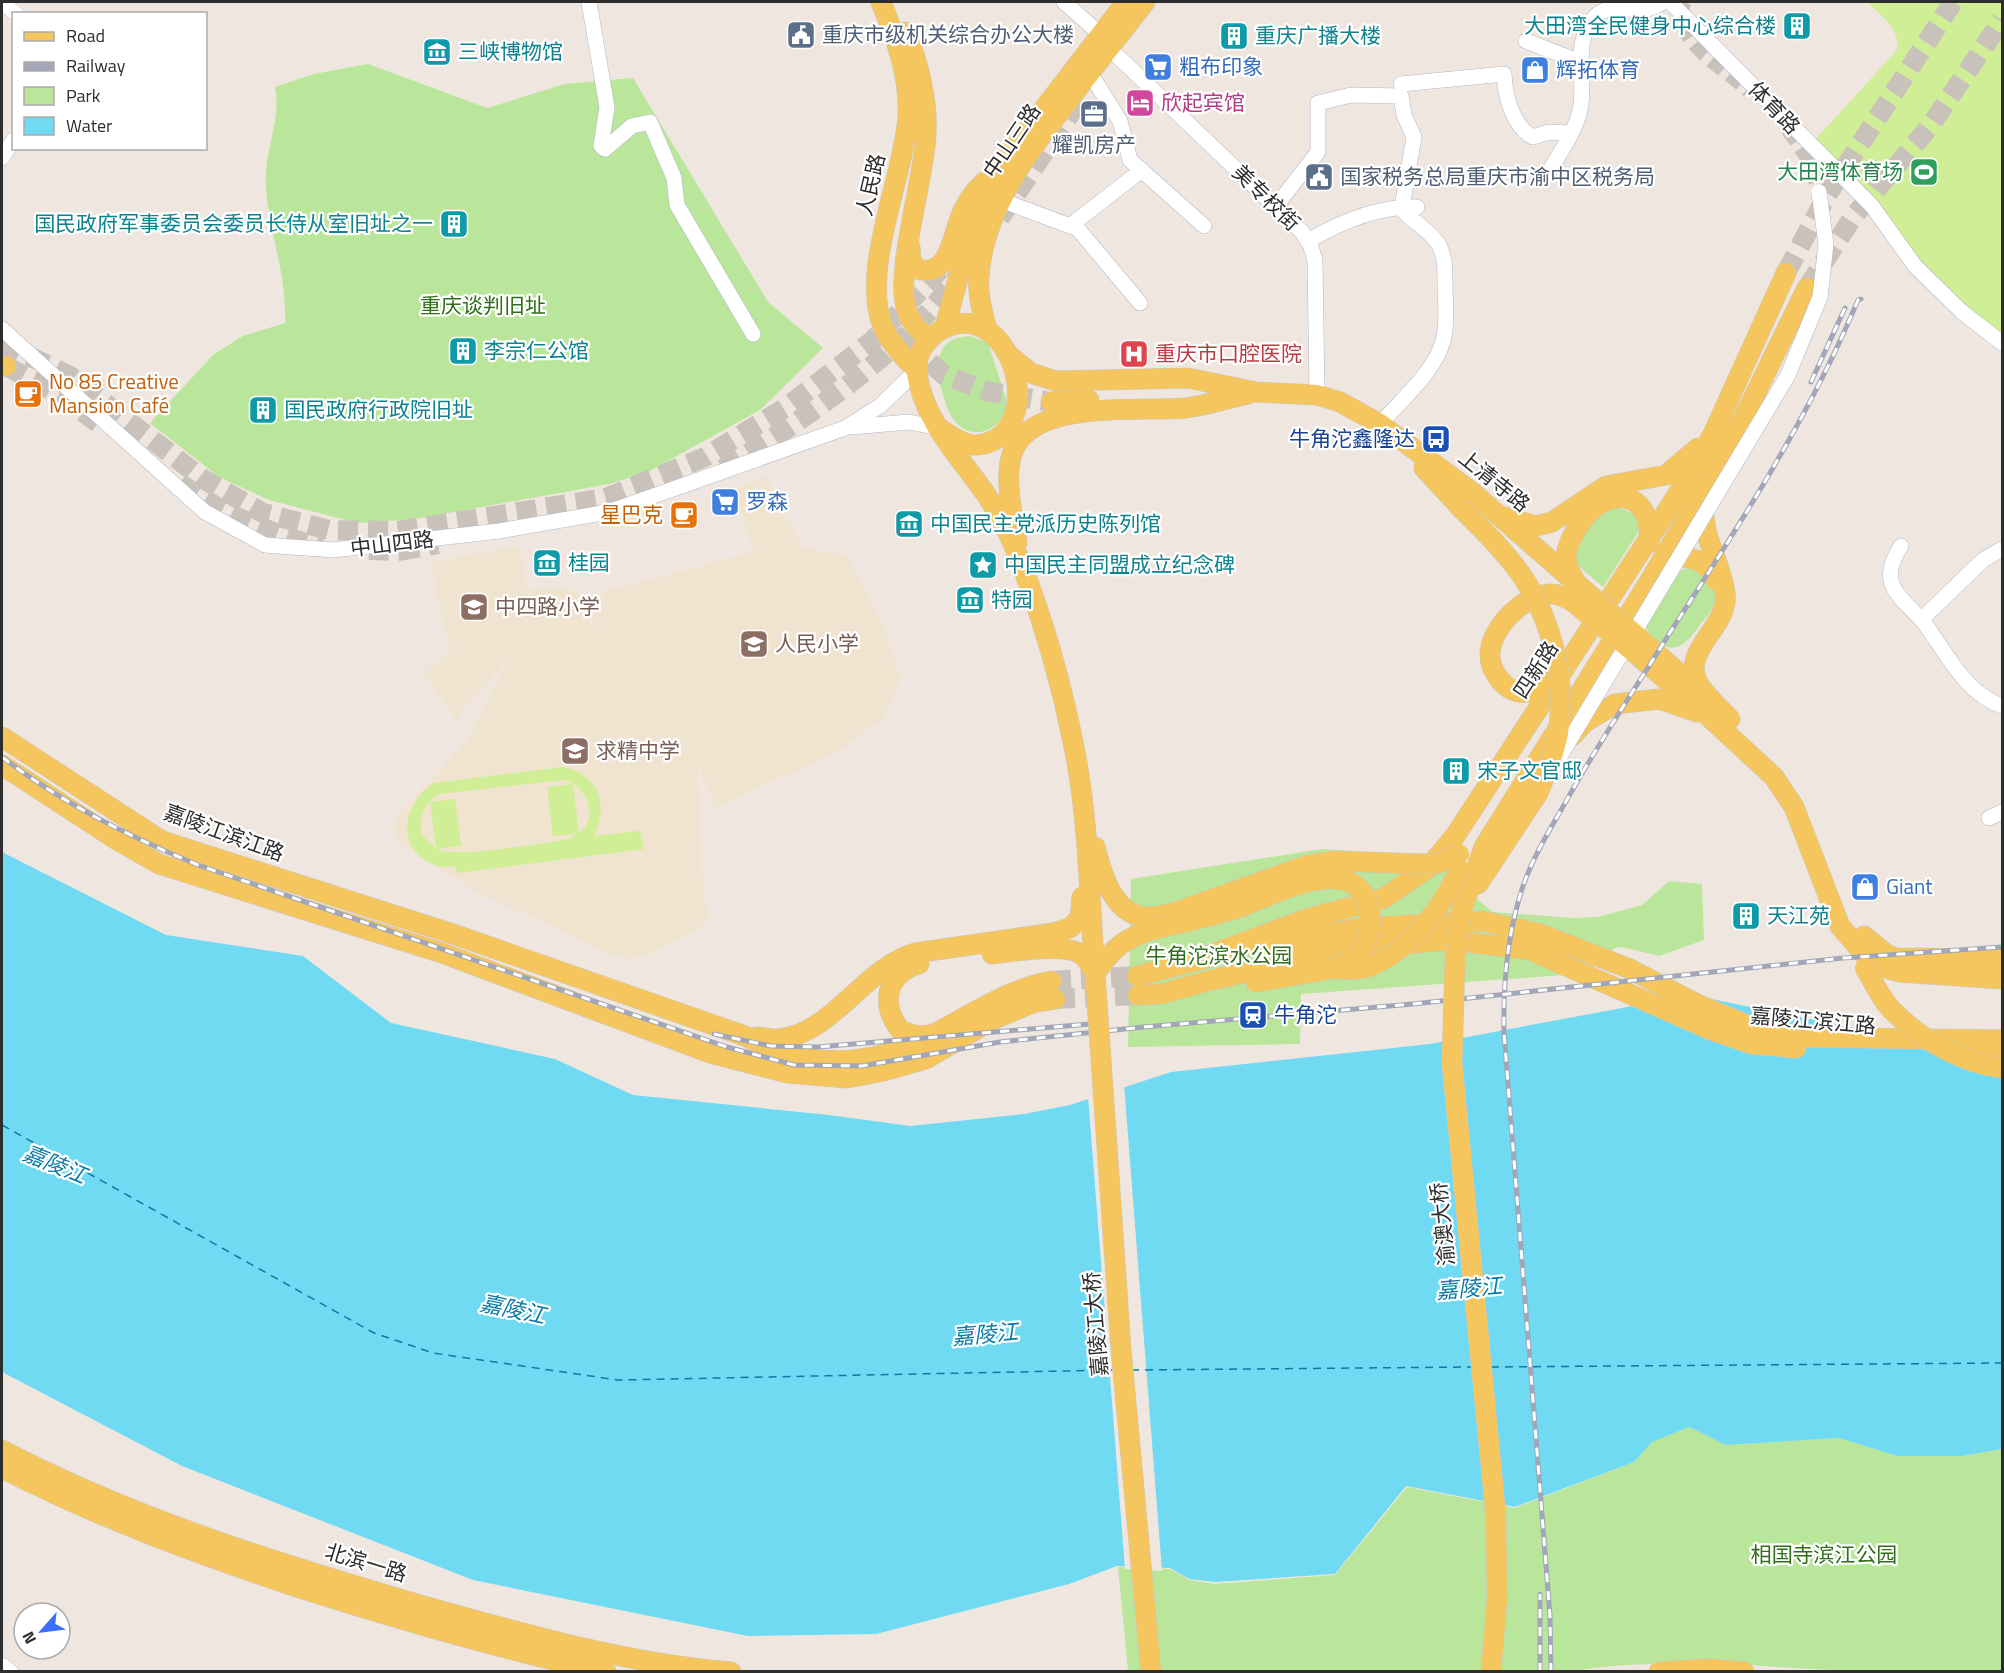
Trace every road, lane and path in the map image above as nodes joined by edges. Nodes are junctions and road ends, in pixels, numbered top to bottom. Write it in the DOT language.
graph roads {
  1 [pos="2,2"];
  2 [pos="589,2"];
  3 [pos="881,2"];
  4 [pos="894,2"];
  5 [pos="1064,2"];
  6 [pos="1125,2"];
  7 [pos="1145,2"];
  8 [pos="1663,2"];
  9 [pos="1670,2"];
  10 [pos="14,12"];
  11 [pos="1104,41"];
  12 [pos="1526,41"];
  13 [pos="1580,62"];
  14 [pos="918,66"];
  15 [pos="1090,73"];
  16 [pos="1401,84"];
  17 [pos="1571,133"];
  18 [pos="12,142"];
  19 [pos="2,158"];
  20 [pos="997,170"];
  21 [pos="1142,170"];
  22 [pos="1547,175"];
  23 [pos="1819,192"];
  24 [pos="1001,200"];
  25 [pos="1276,206"];
  26 [pos="1410,207"];
  27 [pos="1071,225"];
  28 [pos="1204,226"];
  29 [pos="1308,241"];
  30 [pos="910,243"];
  31 [pos="1786,273"];
  32 [pos="1807,288"];
  33 [pos="1140,303"];
  34 [pos="2,329"];
  35 [pos="987,330"];
  36 [pos="938,333"];
  37 [pos="753,334"];
  38 [pos="2002,342"];
  39 [pos="908,343"];
  40 [pos="1011,357"];
  41 [pos="917,370"];
  42 [pos="1256,392"];
  43 [pos="1317,395"];
  44 [pos="1051,402"];
  45 [pos="845,428"];
  46 [pos="939,428"];
  47 [pos="1386,429"];
  48 [pos="1713,434"];
  49 [pos="1711,477"];
  50 [pos="1498,515"];
  51 [pos="1648,543"];
  52 [pos="1901,546"];
  53 [pos="2002,549"];
  54 [pos="1021,562"];
  55 [pos="1649,582"];
  56 [pos="1578,592"];
  57 [pos="1925,624"];
  58 [pos="1637,645"];
  59 [pos="1571,660"];
  60 [pos="2002,706"];
  61 [pos="1708,716"];
  62 [pos="1730,719"];
  63 [pos="2,737"];
  64 [pos="2,765"];
  65 [pos="1531,789"];
  66 [pos="1082,798"];
  67 [pos="1480,844"];
  68 [pos="1460,862"];
  69 [pos="1822,862"];
  70 [pos="1462,909"];
  71 [pos="1840,927"];
  72 [pos="1535,942"];
  73 [pos="1202,958"];
  74 [pos="2002,959"];
  75 [pos="1094,965"];
  76 [pos="1331,969"];
  77 [pos="2002,979"];
  78 [pos="1161,994"];
  79 [pos="935,1034"];
  80 [pos="745,1036"];
  81 [pos="2002,1040"];
  82 [pos="2002,1056"];
  83 [pos="2002,1068"];
  84 [pos="2,1450"];
  85 [pos="2,1468"];
  86 [pos="50,1483"];
  87 [pos="2,1665"];
  88 [pos="11,1671"];
  89 [pos="606,1671"];
  90 [pos="731,1671"];
  91 [pos="1151,1671"];
  92 [pos="1491,1671"];
  93 [pos="1659,1671"];
  94 [pos="1744,1671"];
  1 -- 10 [label="street"];
  2 -- 37 [label="street"];
  3 -- 41 [label="main road, 人民路"];
  4 -- 14 [label="main road"];
  5 -- 11 [label="street, 美专校街"];
  6 -- 11 [label="main road, 中山三路"];
  7 -- 11 [label="main road, 中山三路"];
  8 -- 13 [label="street"];
  9 -- 38 [label="street, 体育路"];
  11 -- 15 [label="main road, 中山三路"];
  11 -- 20 [label="main road, 中山三路"];
  11 -- 25 [label="street, 美专校街"];
  12 -- 13 [label="street"];
  13 -- 17 [label="street"];
  14 -- 30 [label="main road"];
  14 -- 39 [label="main road"];
  15 -- 21 [label="street"];
  15 -- 24 [label="main road, 中山三路"];
  16 -- 17 [label="street"];
  17 -- 22 [label="street"];
  18 -- 19 [label="street"];
  20 -- 30 [label="main road"];
  20 -- 36 [label="main road, 中山三路"];
  21 -- 27 [label="street"];
  21 -- 28 [label="street"];
  23 -- 65 [label="street, bridge"];
  24 -- 27 [label="street"];
  24 -- 35 [label="main road, 中山三路"];
  25 -- 26 [label="street"];
  25 -- 29 [label="street, 美专校街"];
  26 -- 29 [label="street"];
  26 -- 47 [label="street"];
  27 -- 33 [label="street"];
  29 -- 43 [label="street, 美专校街"];
  30 -- 36 [label="main road"];
  31 -- 48 [label="main road, 四新路"];
  32 -- 49 [label="main road"];
  34 -- 45 [label="street, 中山四路"];
  35 -- 36 [label="main road"];
  35 -- 40 [label="main road"];
  36 -- 41 [label="main road"];
  40 -- 42 [label="main road, 上清寺路"];
  40 -- 46 [label="main road"];
  41 -- 45 [label="street"];
  41 -- 46 [label="main road"];
  42 -- 43 [label="main road, 上清寺路"];
  42 -- 44 [label="main road"];
  42 -- 54 [label="main road"];
  43 -- 47 [label="main road, 上清寺路"];
  45 -- 46 [label="street"];
  46 -- 54 [label="main road"];
  47 -- 50 [label="main road, 上清寺路"];
  47 -- 65 [label="main road, bridge"];
  48 -- 50 [label="main road"];
  48 -- 51 [label="main road, 四新路"];
  49 -- 55 [label="main road"];
  49 -- 62 [label="main road"];
  50 -- 56 [label="main road, 上清寺路"];
  51 -- 56 [label="main road"];
  51 -- 59 [label="main road, 四新路"];
  52 -- 57 [label="street"];
  53 -- 57 [label="street"];
  54 -- 66 [label="main road"];
  55 -- 58 [label="main road"];
  55 -- 65 [label="main road"];
  56 -- 58 [label="main road, 上清寺路, bridge"];
  56 -- 59 [label="main road"];
  57 -- 60 [label="street"];
  58 -- 61 [label="main road, 上清寺路"];
  58 -- 62 [label="main road, 上清寺路"];
  59 -- 73 [label="main road, 四新路"];
  61 -- 65 [label="main road"];
  61 -- 69 [label="main road, 上清寺路"];
  62 -- 69 [label="main road, 上清寺路"];
  63 -- 80 [label="main road, 嘉陵江滨江路"];
  64 -- 79 [label="main road"];
  65 -- 67 [label="main road"];
  65 -- 70 [label="main road"];
  66 -- 68 [label="main road, bridge"];
  66 -- 75 [label="main road, 嘉陵江大桥"];
  66 -- 80 [label="main road"];
  67 -- 68 [label="main road"];
  67 -- 70 [label="main road, 渝澳大桥"];
  68 -- 76 [label="main road, bridge"];
  69 -- 71 [label="main road"];
  69 -- 74 [label="main road"];
  70 -- 92 [label="main road, 渝澳大桥, bridge"];
  71 -- 77 [label="main road"];
  71 -- 83 [label="main road, bridge"];
  72 -- 73 [label="main road"];
  72 -- 78 [label="main road"];
  72 -- 81 [label="main road, 嘉陵江滨江路, bridge"];
  72 -- 82 [label="main road, 嘉陵江滨江路, bridge"];
  73 -- 78 [label="main road"];
  75 -- 76 [label="main road, bridge"];
  75 -- 79 [label="main road"];
  75 -- 91 [label="main road, 嘉陵江大桥, bridge"];
  76 -- 78 [label="main road"];
  79 -- 80 [label="main road"];
  84 -- 86 [label="main road, 北滨一路"];
  85 -- 86 [label="main road, 北滨一路"];
  86 -- 89 [label="main road, 北滨一路"];
  86 -- 90 [label="main road, 北滨一路"];
  87 -- 88 [label="street"];
  93 -- 94 [label="main road"];
}
